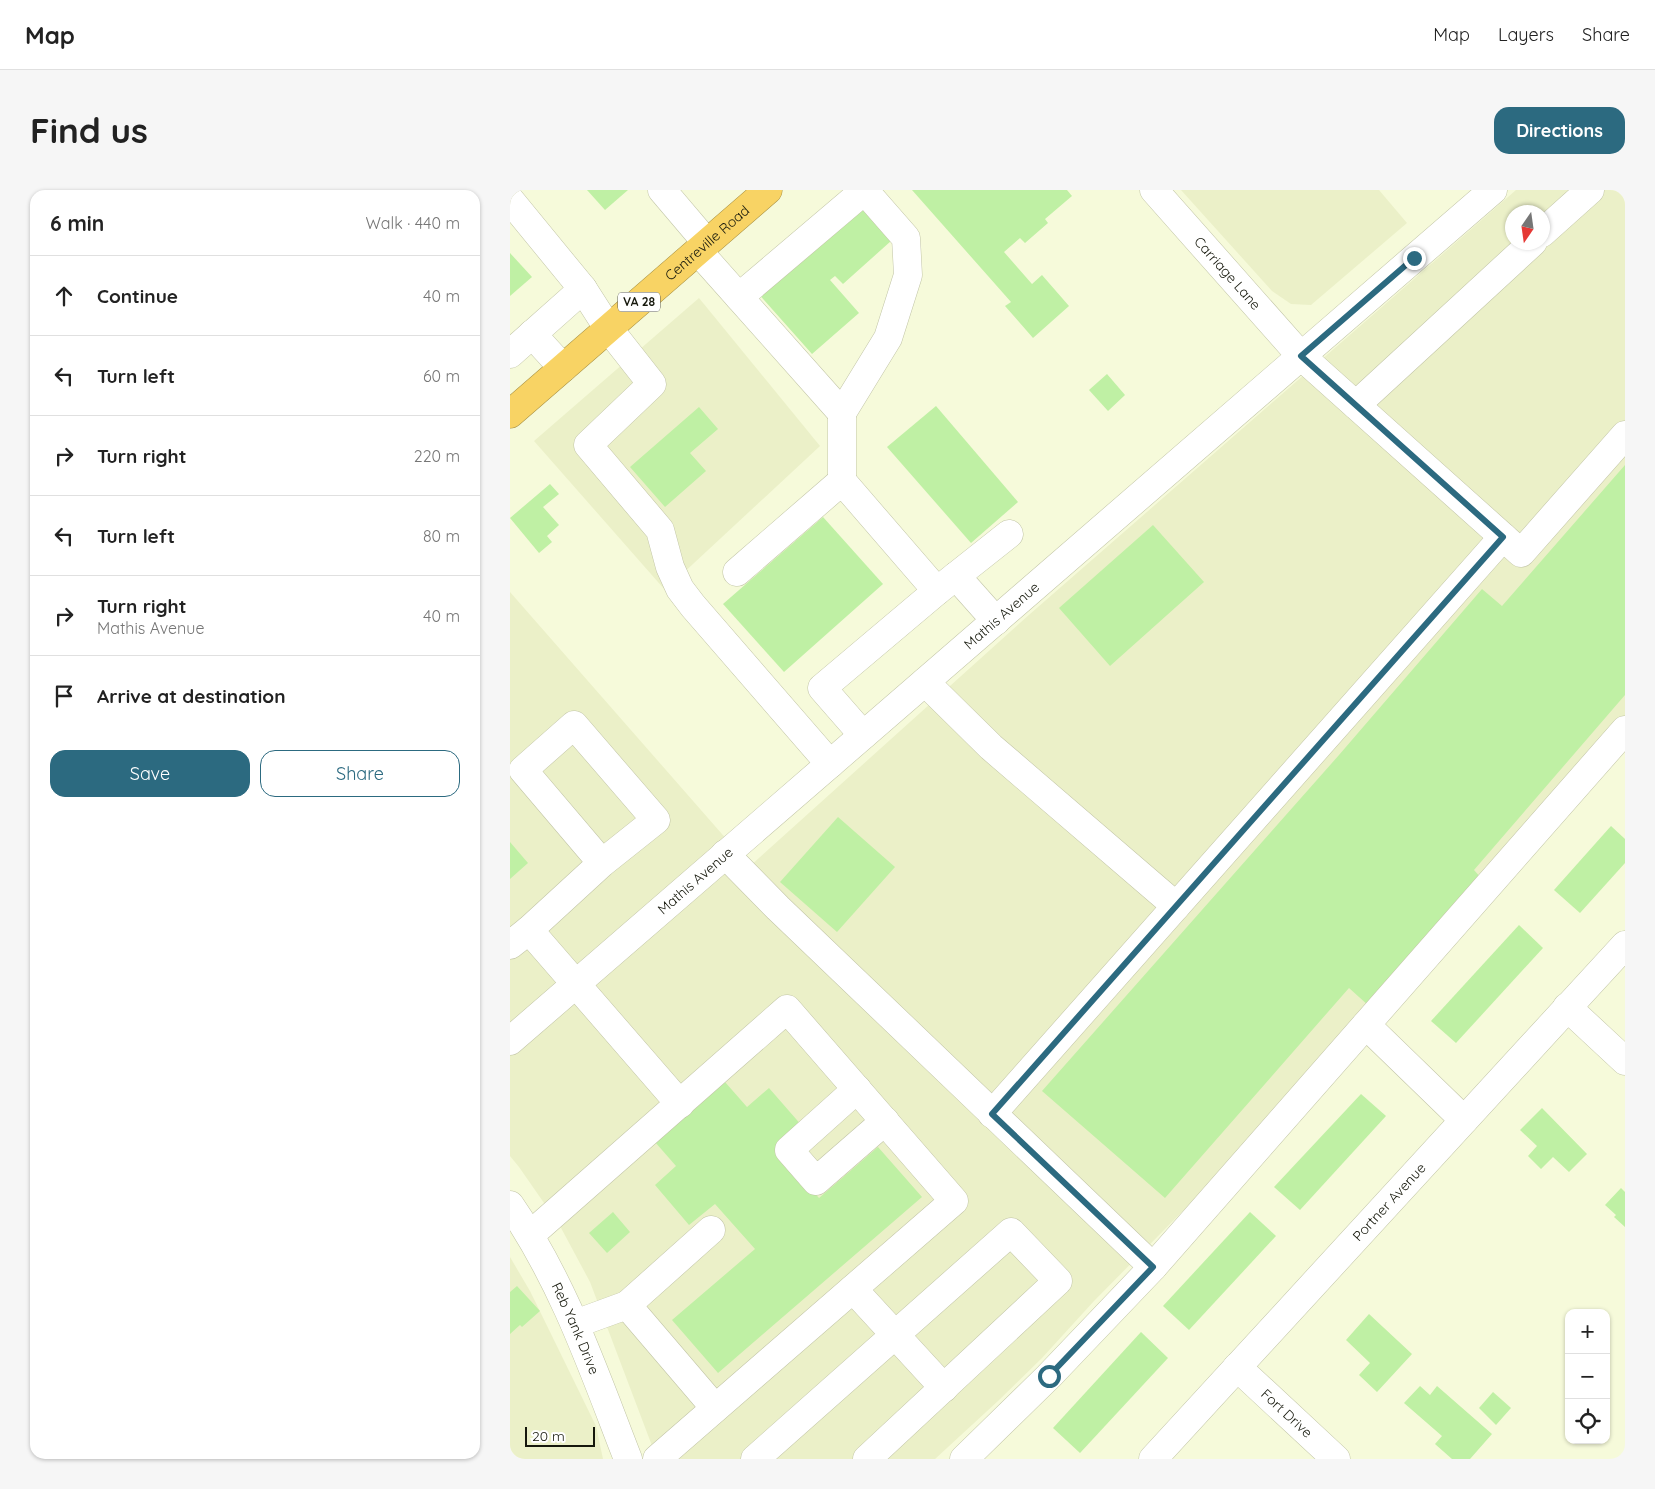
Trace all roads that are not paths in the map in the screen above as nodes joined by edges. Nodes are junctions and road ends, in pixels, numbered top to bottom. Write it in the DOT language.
graph roads {
  1 [pos="662,190"];
  2 [pos="768,190"];
  3 [pos="864,190"];
  4 [pos="1154,190"];
  5 [pos="1493,190"];
  6 [pos="1590,190"];
  7 [pos="510,198"];
  8 [pos="1550,227"];
  9 [pos="702,247"];
  10 [pos="1524,250"];
  11 [pos="583,289"];
  12 [pos="739,297"];
  13 [pos="608,328"];
  14 [pos="532,334"];
  15 [pos="510,354"];
  16 [pos="1301,356"];
  17 [pos="562,368"];
  18 [pos="1356,405"];
  19 [pos="842,412"];
  20 [pos="510,414"];
  21 [pos="1625,435"];
  22 [pos="842,481"];
  23 [pos="1009,534"];
  24 [pos="1503,537"];
  25 [pos="736,572"];
  26 [pos="947,583"];
  27 [pos="996,621"];
  28 [pos="925,682"];
  29 [pos="1625,730"];
  30 [pos="863,735"];
  31 [pos="830,764"];
  32 [pos="725,854"];
  33 [pos="602,863"];
  34 [pos="1176,906"];
  35 [pos="520,937"];
  36 [pos="1625,945"];
  37 [pos="576,984"];
  38 [pos="1567,1008"];
  39 [pos="1366,1025"];
  40 [pos="510,1041"];
  41 [pos="1625,1061"];
  42 [pos="857,1089"];
  43 [pos="680,1104"];
  44 [pos="992,1114"];
  45 [pos="1464,1120"];
  46 [pos="884,1121"];
  47 [pos="510,1205"];
  48 [pos="711,1230"];
  49 [pos="530,1235"];
  50 [pos="1153,1267"];
  51 [pos="853,1289"];
  52 [pos="627,1305"];
  53 [pos="575,1324"];
  54 [pos="895,1335"];
  55 [pos="1237,1367"];
  56 [pos="944,1388"];
  57 [pos="715,1408"];
  58 [pos="628,1459"];
  59 [pos="657,1459"];
  60 [pos="755,1459"];
  61 [pos="867,1459"];
  62 [pos="964,1459"];
  63 [pos="1153,1459"];
  64 [pos="1336,1459"];
  1 -- 9 [label="street"];
  2 -- 9 [label="highway, Centreville Road / VA 28"];
  3 -- 12 [label="street"];
  3 -- 19 [label="street"];
  4 -- 16 [label="street, Carriage Lane"];
  5 -- 16 [label="street, Mathis Avenue"];
  6 -- 8 [label="street"];
  7 -- 11 [label="street"];
  9 -- 12 [label="street"];
  9 -- 13 [label="highway, Centreville Road / VA 28"];
  10 -- 18 [label="street"];
  11 -- 13 [label="street"];
  11 -- 14 [label="street"];
  12 -- 19 [label="street"];
  13 -- 17 [label="highway, Centreville Road / VA 28"];
  13 -- 31 [label="street"];
  14 -- 15 [label="street"];
  14 -- 17 [label="street"];
  16 -- 18 [label="street, Carriage Lane"];
  16 -- 27 [label="street, Mathis Avenue"];
  17 -- 20 [label="highway, Centreville Road / VA 28"];
  18 -- 24 [label="street, Carriage Lane"];
  19 -- 22 [label="street"];
  21 -- 24 [label="street, Carriage Lane"];
  22 -- 25 [label="street"];
  22 -- 26 [label="street"];
  23 -- 26 [label="street"];
  24 -- 34 [label="street"];
  26 -- 27 [label="street"];
  26 -- 30 [label="street"];
  27 -- 28 [label="street, Mathis Avenue"];
  28 -- 30 [label="street, Mathis Avenue"];
  28 -- 34 [label="street"];
  29 -- 39 [label="street"];
  30 -- 31 [label="street, Mathis Avenue"];
  31 -- 32 [label="street, Mathis Avenue"];
  32 -- 37 [label="street, Mathis Avenue"];
  32 -- 44 [label="street"];
  33 -- 33 [label="street"];
  33 -- 35 [label="street"];
  34 -- 44 [label="street"];
  35 -- 37 [label="street"];
  36 -- 38 [label="street, Portner Avenue"];
  37 -- 40 [label="street, Mathis Avenue"];
  37 -- 43 [label="street"];
  38 -- 41 [label="street"];
  38 -- 45 [label="street, Portner Avenue"];
  39 -- 45 [label="street"];
  39 -- 50 [label="street"];
  42 -- 43 [label="street"];
  42 -- 46 [label="street"];
  42 -- 46 [label="street"];
  43 -- 49 [label="street"];
  44 -- 50 [label="street"];
  45 -- 55 [label="street, Portner Avenue"];
  46 -- 51 [label="street"];
  47 -- 49 [label="street, Reb Yank Drive"];
  48 -- 52 [label="street"];
  49 -- 53 [label="street, Reb Yank Drive"];
  50 -- 62 [label="street"];
  51 -- 54 [label="street"];
  51 -- 57 [label="street"];
  52 -- 53 [label="street"];
  52 -- 57 [label="street"];
  53 -- 58 [label="street, Reb Yank Drive"];
  54 -- 56 [label="street"];
  54 -- 56 [label="street"];
  54 -- 60 [label="street"];
  55 -- 63 [label="street, Portner Avenue"];
  55 -- 64 [label="street, Fort Drive"];
  56 -- 61 [label="street"];
  57 -- 59 [label="street"];
}
